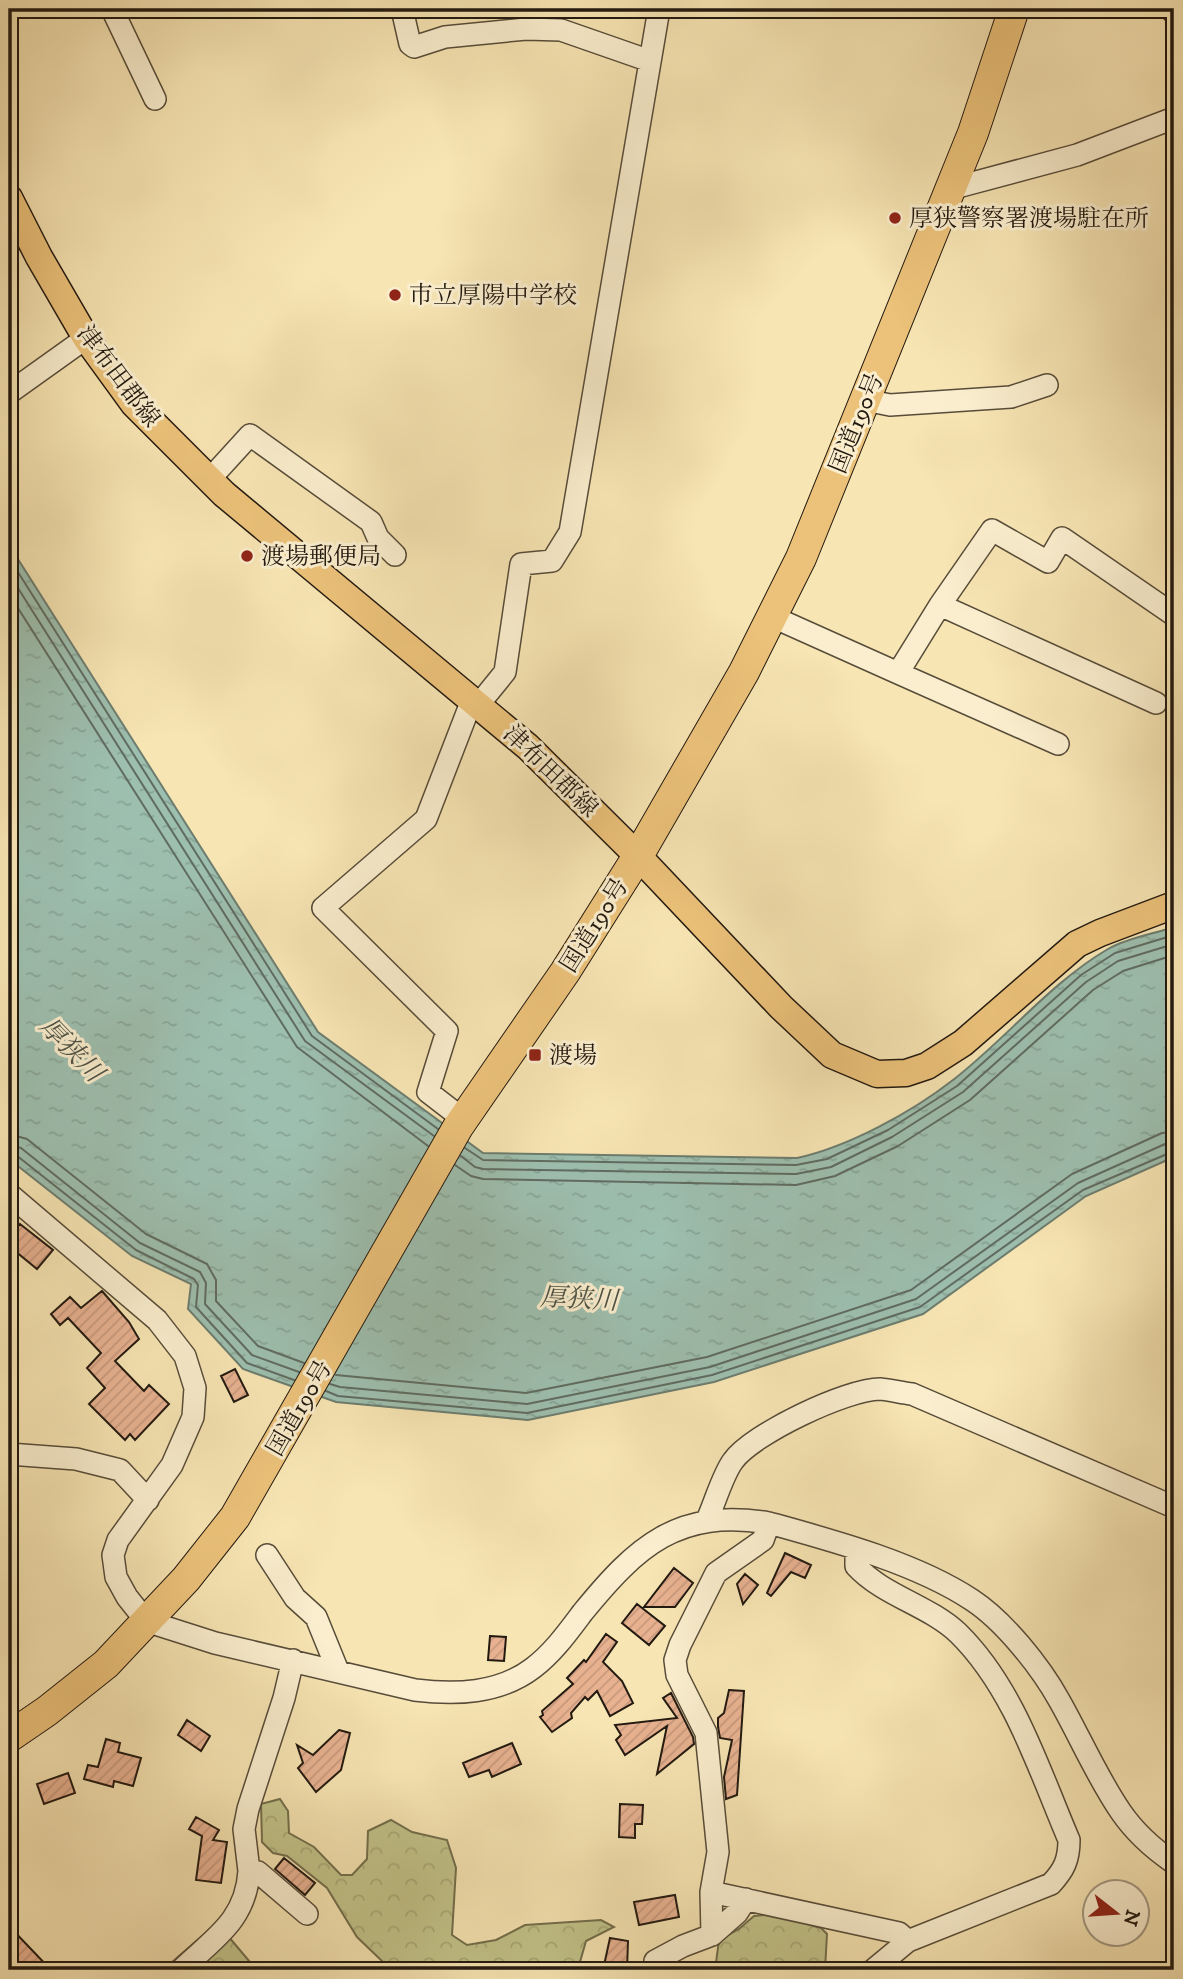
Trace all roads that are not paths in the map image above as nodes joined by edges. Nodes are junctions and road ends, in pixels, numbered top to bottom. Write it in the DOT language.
graph roads {
  1 [pos="112,9"];
  2 [pos="402,9"];
  3 [pos="659,9"];
  4 [pos="1014,9"];
  5 [pos="1170,9"];
  6 [pos="1174,13"];
  7 [pos="650,61"];
  8 [pos="155,99"];
  9 [pos="1174,118"];
  10 [pos="950,189"];
  11 [pos="9,198"];
  12 [pos="86,338"];
  13 [pos="1047,385"];
  14 [pos="9,393"];
  15 [pos="865,400"];
  16 [pos="209,480"];
  17 [pos="395,555"];
  18 [pos="940,605"];
  19 [pos="1174,615"];
  20 [pos="773,617"];
  21 [pos="898,673"];
  22 [pos="475,702"];
  23 [pos="1156,703"];
  24 [pos="1058,744"];
  25 [pos="638,856"];
  26 [pos="1174,905"];
  27 [pos="461,1123"];
  28 [pos="13,1205"];
  29 [pos="9,1454"];
  30 [pos="148,1500"];
  31 [pos="1174,1507"];
  32 [pos="708,1521"];
  33 [pos="769,1523"];
  34 [pos="856,1550"];
  35 [pos="267,1555"];
  36 [pos="146,1621"];
  37 [pos="293,1660"];
  38 [pos="338,1671"];
  39 [pos="9,1737"];
  40 [pos="1174,1863"];
  41 [pos="249,1871"];
  42 [pos="711,1892"];
  43 [pos="746,1899"];
  44 [pos="307,1914"];
  45 [pos="712,1935"];
  46 [pos="908,1941"];
  47 [pos="655,1961"];
  48 [pos="181,1970"];
  49 [pos="873,1970"];
  1 -- 8 [label="street"];
  2 -- 7 [label="street"];
  3 -- 7 [label="street"];
  4 -- 10 [label="highway, 国道190号"];
  5 -- 6 [label="street"];
  7 -- 22 [label="street"];
  9 -- 10 [label="street"];
  10 -- 15 [label="highway, 国道190号"];
  11 -- 12 [label="main road, 津布田郡線"];
  12 -- 14 [label="street"];
  12 -- 16 [label="main road, 津布田郡線"];
  13 -- 15 [label="street"];
  15 -- 20 [label="highway, 国道190号"];
  16 -- 17 [label="street"];
  16 -- 22 [label="main road, 津布田郡線"];
  18 -- 19 [label="street"];
  18 -- 21 [label="street"];
  18 -- 23 [label="street"];
  20 -- 21 [label="street"];
  20 -- 25 [label="highway, 国道190号"];
  21 -- 24 [label="street"];
  22 -- 25 [label="main road, 津布田郡線"];
  22 -- 27 [label="street"];
  25 -- 26 [label="main road, 津布田郡線"];
  25 -- 27 [label="highway, 国道190号"];
  27 -- 36 [label="highway, 国道190号"];
  28 -- 30 [label="street"];
  29 -- 30 [label="street"];
  30 -- 36 [label="street"];
  31 -- 32 [label="street"];
  32 -- 33 [label="street"];
  32 -- 38 [label="street"];
  33 -- 34 [label="street"];
  33 -- 42 [label="street"];
  34 -- 40 [label="street"];
  34 -- 46 [label="street"];
  35 -- 38 [label="street"];
  36 -- 37 [label="street"];
  36 -- 39 [label="highway, 国道190号"];
  37 -- 38 [label="street"];
  37 -- 41 [label="street"];
  41 -- 44 [label="street"];
  41 -- 48 [label="street"];
  42 -- 43 [label="street"];
  42 -- 45 [label="street"];
  43 -- 45 [label="street"];
  43 -- 46 [label="street"];
  45 -- 47 [label="street"];
  46 -- 49 [label="street"];
}
